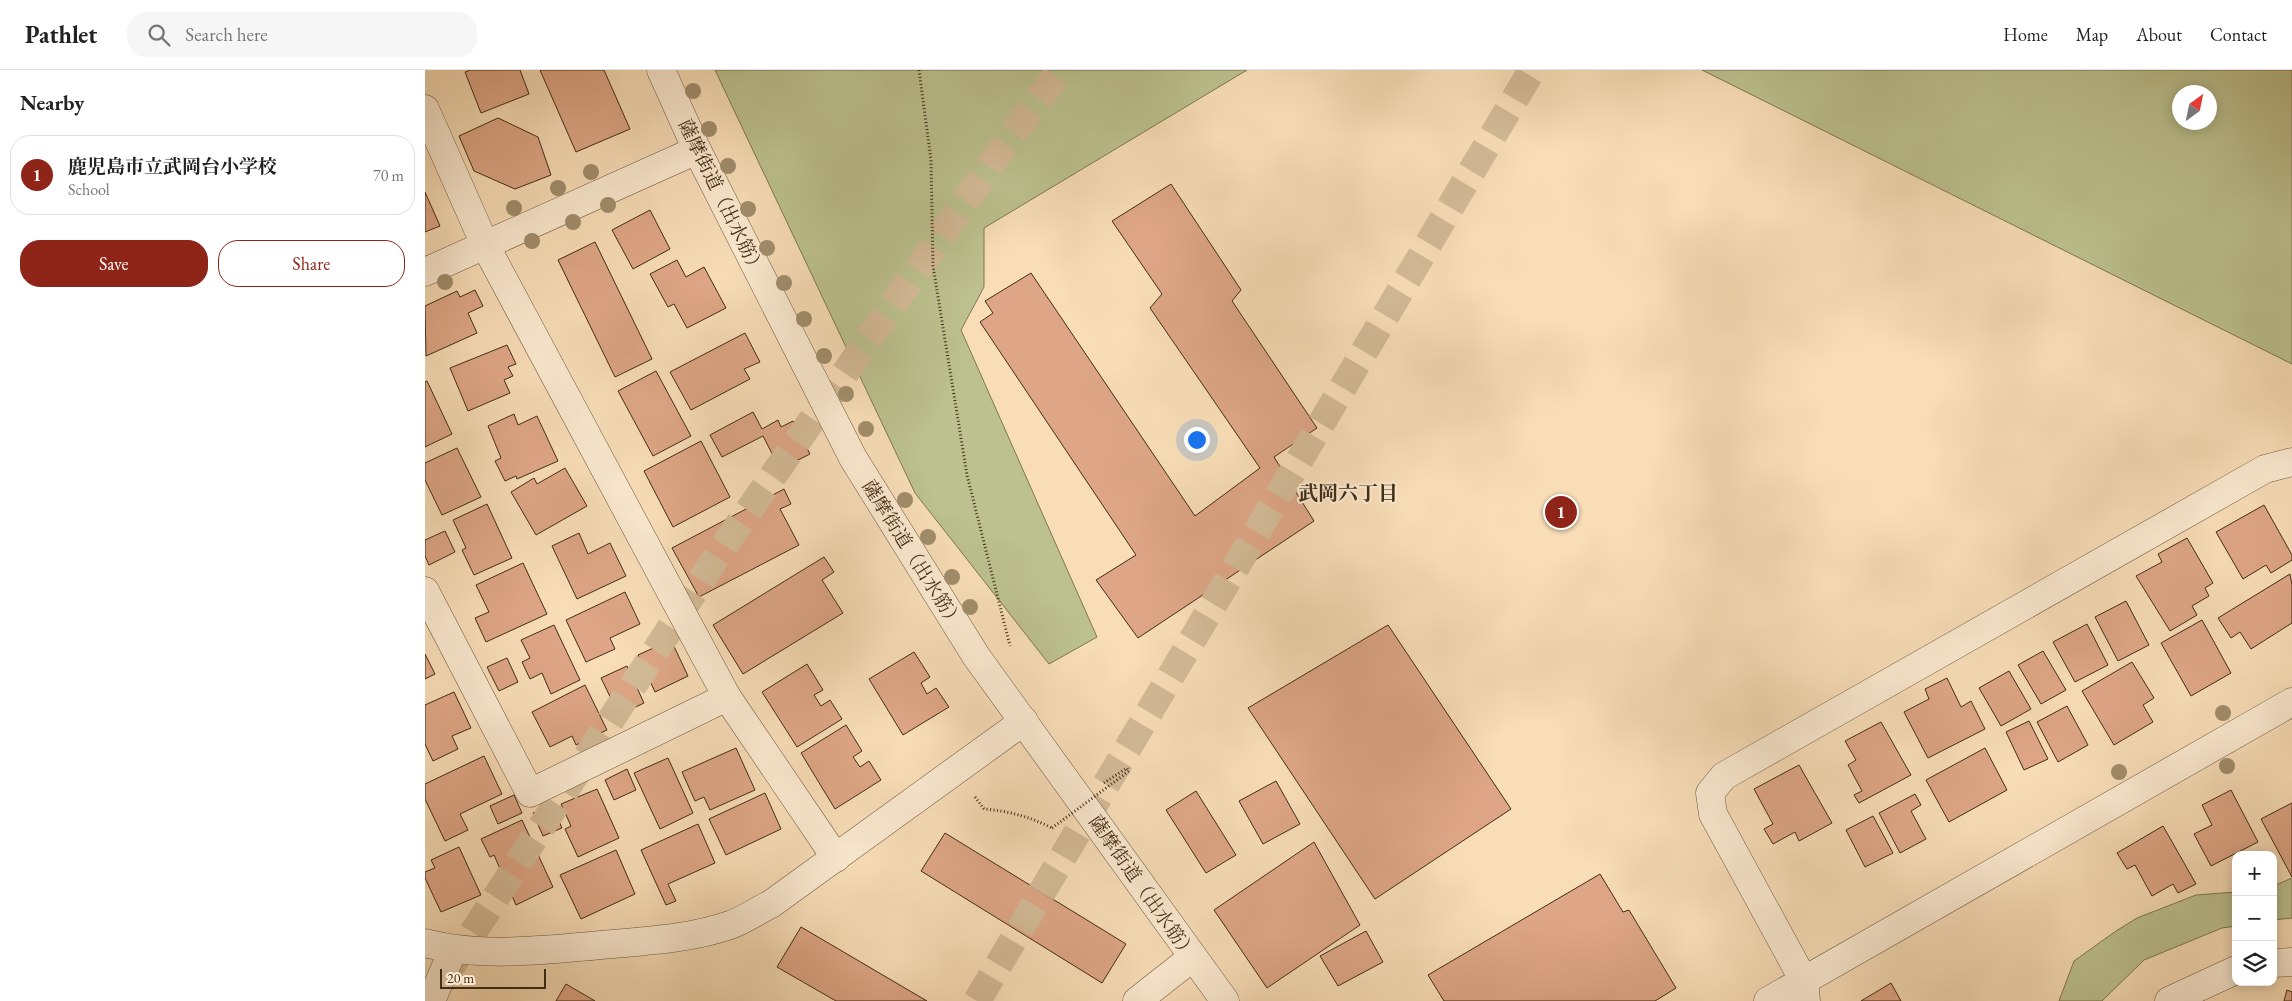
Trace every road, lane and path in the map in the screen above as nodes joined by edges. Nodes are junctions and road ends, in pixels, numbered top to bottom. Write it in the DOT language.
graph roads {
  1 [pos="661,70"];
  2 [pos="919,70"];
  3 [pos="425,109"];
  4 [pos="697,150"];
  5 [pos="485,245"];
  6 [pos="425,272"];
  7 [pos="2292,462"];
  8 [pos="425,591"];
  9 [pos="1011,649"];
  10 [pos="727,698"];
  11 [pos="2292,702"];
  12 [pos="1024,720"];
  13 [pos="1104,783"];
  14 [pos="975,798"];
  15 [pos="836,858"];
  16 [pos="425,943"];
  17 [pos="453,950"];
  18 [pos="1193,957"];
  19 [pos="2292,962"];
  20 [pos="2277,963"];
  21 [pos="2232,972"];
  22 [pos="1805,991"];
  23 [pos="431,1001"];
  24 [pos="1137,1001"];
  25 [pos="1225,1001"];
  26 [pos="1768,1001"];
  27 [pos="2169,1001"];
  1 -- 4 [label="street, 薩摩街道（出水筋）"];
  2 -- 9 [label="path"];
  3 -- 5 [label="street"];
  4 -- 5 [label="street"];
  4 -- 12 [label="street, 薩摩街道（出水筋）"];
  5 -- 6 [label="street"];
  5 -- 10 [label="street"];
  7 -- 22 [label="street"];
  8 -- 10 [label="street"];
  10 -- 15 [label="street"];
  11 -- 22 [label="street"];
  12 -- 15 [label="street"];
  12 -- 18 [label="street, 薩摩街道（出水筋）"];
  13 -- 14 [label="path, bridge"];
  15 -- 17 [label="street"];
  16 -- 17 [label="street"];
  17 -- 23 [label="street"];
  18 -- 24 [label="street"];
  18 -- 25 [label="street, 薩摩街道（出水筋）"];
  19 -- 20 [label="street"];
  21 -- 27 [label="street"];
  22 -- 26 [label="street"];
}
